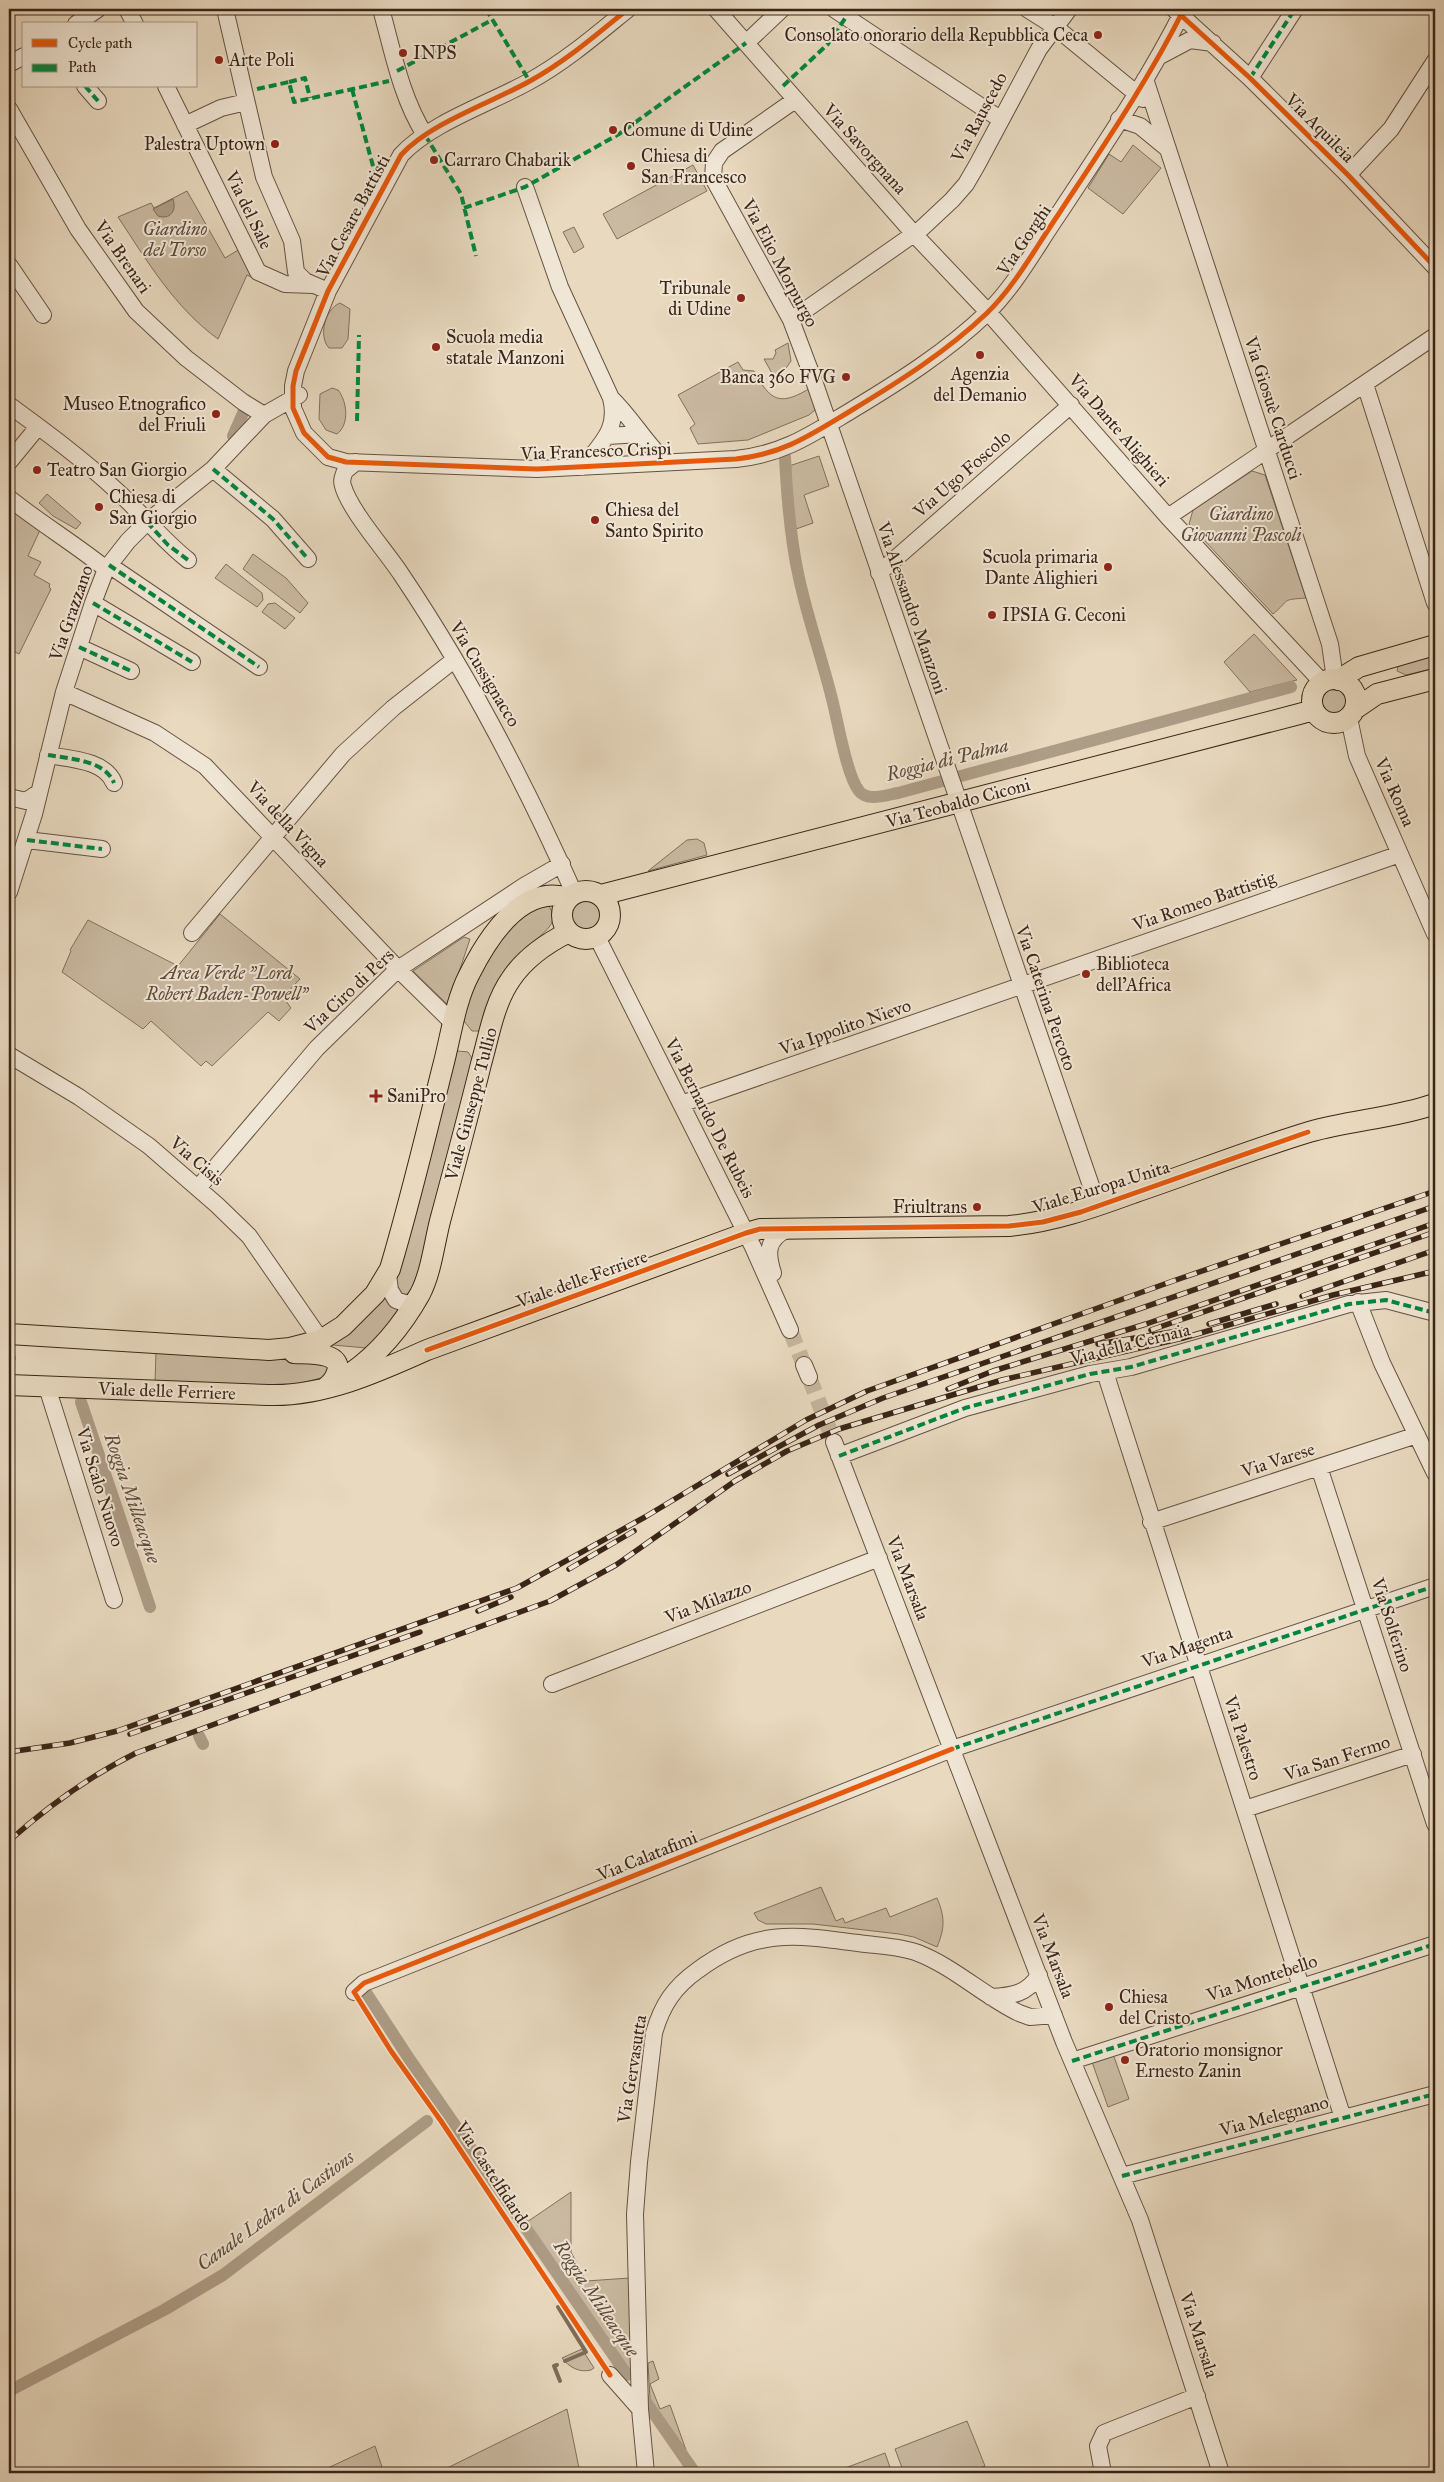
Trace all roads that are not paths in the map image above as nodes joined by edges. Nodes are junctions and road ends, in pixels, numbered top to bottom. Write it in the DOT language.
graph roads {
  1 [pos="98,9"];
  2 [pos="127,9"];
  3 [pos="225,9"];
  4 [pos="381,9"];
  5 [pos="628,9"];
  6 [pos="716,9"];
  7 [pos="782,9"];
  8 [pos="834,9"];
  9 [pos="1027,9"];
  10 [pos="1069,9"];
  11 [pos="1295,9"];
  12 [pos="1179,11"];
  13 [pos="79,22"];
  14 [pos="134,22"];
  15 [pos="1054,26"];
  16 [pos="746,43"];
  17 [pos="1213,43"];
  18 [pos="22,57"];
  19 [pos="1157,58"];
  20 [pos="1435,61"];
  21 [pos="9,64"];
  22 [pos="1145,78"];
  23 [pos="1250,78"];
  24 [pos="87,88"];
  25 [pos="167,88"];
  26 [pos="1136,93"];
  27 [pos="795,100"];
  28 [pos="98,101"];
  29 [pos="246,102"];
  30 [pos="9,109"];
  31 [pos="1154,109"];
  32 [pos="1000,119"];
  33 [pos="1119,119"];
  34 [pos="185,125"];
  35 [pos="425,135"];
  36 [pos="1168,149"];
  37 [pos="1348,175"];
  38 [pos="525,187"];
  39 [pos="914,234"];
  40 [pos="9,265"];
  41 [pos="1435,267"];
  42 [pos="321,288"];
  43 [pos="988,312"];
  44 [pos="43,315"];
  45 [pos="791,320"];
  46 [pos="1435,336"];
  47 [pos="1365,384"];
  48 [pos="297,396"];
  49 [pos="611,398"];
  50 [pos="9,405"];
  51 [pos="1071,405"];
  52 [pos="268,412"];
  53 [pos="631,419"];
  54 [pos="297,420"];
  55 [pos="830,424"];
  56 [pos="37,428"];
  57 [pos="609,432"];
  58 [pos="641,434"];
  59 [pos="320,451"];
  60 [pos="1265,452"];
  61 [pos="9,462"];
  62 [pos="356,462"];
  63 [pos="666,462"];
  64 [pos="583,467"];
  65 [pos="213,469"];
  66 [pos="343,486"];
  67 [pos="9,498"];
  68 [pos="1168,517"];
  69 [pos="147,522"];
  70 [pos="308,559"];
  71 [pos="188,560"];
  72 [pos="108,566"];
  73 [pos="879,573"];
  74 [pos="93,603"];
  75 [pos="1435,603"];
  76 [pos="1435,645"];
  77 [pos="79,647"];
  78 [pos="454,660"];
  79 [pos="192,662"];
  80 [pos="259,667"];
  81 [pos="131,671"];
  82 [pos="1435,679"];
  83 [pos="1332,681"];
  84 [pos="64,692"];
  85 [pos="1313,708"];
  86 [pos="1352,714"];
  87 [pos="48,755"];
  88 [pos="114,784"];
  89 [pos="38,793"];
  90 [pos="956,795"];
  91 [pos="9,797"];
  92 [pos="272,837"];
  93 [pos="27,840"];
  94 [pos="102,849"];
  95 [pos="1400,854"];
  96 [pos="562,864"];
  97 [pos="9,892"];
  98 [pos="601,895"];
  99 [pos="571,896"];
  100 [pos="569,932"];
  101 [pos="192,934"];
  102 [pos="1435,934"];
  103 [pos="597,936"];
  104 [pos="398,969"];
  105 [pos="1021,987"];
  106 [pos="453,1023"];
  107 [pos="9,1056"];
  108 [pos="681,1104"];
  109 [pos="1435,1104"];
  110 [pos="198,1188"];
  111 [pos="1098,1206"];
  112 [pos="786,1230"];
  113 [pos="746,1233"];
  114 [pos="388,1275"];
  115 [pos="414,1302"];
  116 [pos="1358,1302"];
  117 [pos="1435,1312"];
  118 [pos="9,1334"];
  119 [pos="321,1340"];
  120 [pos="269,1350"];
  121 [pos="373,1356"];
  122 [pos="1105,1372"];
  123 [pos="9,1385"];
  124 [pos="47,1387"];
  125 [pos="324,1389"];
  126 [pos="1417,1435"];
  127 [pos="836,1449"];
  128 [pos="1319,1467"];
  129 [pos="1435,1473"];
  130 [pos="1151,1522"];
  131 [pos="879,1558"];
  132 [pos="1435,1586"];
  133 [pos="114,1600"];
  134 [pos="1365,1609"];
  135 [pos="1198,1665"];
  136 [pos="552,1684"];
  137 [pos="952,1748"];
  138 [pos="1413,1754"];
  139 [pos="1245,1809"];
  140 [pos="1435,1824"];
  141 [pos="1435,1944"];
  142 [pos="1039,1975"];
  143 [pos="1302,1986"];
  144 [pos="354,1992"];
  145 [pos="991,1997"];
  146 [pos="1054,2015"];
  147 [pos="1072,2061"];
  148 [pos="1435,2094"];
  149 [pos="1343,2118"];
  150 [pos="1122,2176"];
  151 [pos="610,2375"];
  152 [pos="1197,2396"];
  153 [pos="640,2398"];
  154 [pos="646,2473"];
  155 [pos="1103,2473"];
  156 [pos="1221,2473"];
  1 -- 13 [label="street"];
  2 -- 14 [label="street"];
  3 -- 29 [label="street"];
  4 -- 35 [label="street"];
  5 -- 35 [label="street, Via Cesare Battisti"];
  6 -- 16 [label="street, Via Savorgnana"];
  7 -- 16 [label="street"];
  8 -- 32 [label="street"];
  9 -- 15 [label="street, Via Giosuè Carducci"];
  10 -- 15 [label="street, Via Rauscedo"];
  11 -- 23 [label="street"];
  12 -- 17 [label="street, Via Aquileia"];
  12 -- 19 [label="street, Via Gorghi"];
  15 -- 26 [label="street, Via Giosuè Carducci"];
  15 -- 32 [label="street, Via Rauscedo"];
  16 -- 27 [label="street, Via Savorgnana"];
  17 -- 19 [label="street"];
  17 -- 23 [label="street, Via Aquileia"];
  18 -- 21 [label="street"];
  19 -- 22 [label="street, Via Gorghi"];
  20 -- 37 [label="street"];
  22 -- 26 [label="street, Via Gorghi"];
  22 -- 31 [label="street, Via Giosuè Carducci"];
  23 -- 37 [label="street, Via Aquileia"];
  24 -- 28 [label="street"];
  25 -- 34 [label="street, Via del Sale"];
  26 -- 31 [label="street, Via Giosuè Carducci"];
  26 -- 33 [label="street, Via Gorghi"];
  27 -- 39 [label="street, Via Savorgnana"];
  27 -- 45 [label="street, Via Elio Morpurgo"];
  29 -- 34 [label="street"];
  29 -- 42 [label="street"];
  30 -- 52 [label="street, Via Brenari"];
  31 -- 36 [label="street, Via Giosuè Carducci"];
  32 -- 39 [label="street, Via Rauscedo"];
  33 -- 36 [label="street"];
  33 -- 43 [label="street, Via Gorghi"];
  34 -- 42 [label="street, Via del Sale"];
  35 -- 42 [label="street, Via Cesare Battisti"];
  36 -- 60 [label="street, Via Giosuè Carducci"];
  37 -- 41 [label="street, Via Aquileia"];
  38 -- 49 [label="street"];
  39 -- 43 [label="street, Via Savorgnana"];
  39 -- 45 [label="street, Via Rauscedo"];
  40 -- 44 [label="street"];
  42 -- 48 [label="street, Via Cesare Battisti"];
  43 -- 51 [label="street, Via Dante Alighieri"];
  43 -- 55 [label="street, Via Gorghi"];
  45 -- 55 [label="street, Via Elio Morpurgo"];
  46 -- 47 [label="street"];
  47 -- 60 [label="street"];
  47 -- 75 [label="street"];
  48 -- 52 [label="street, Via Grazzano"];
  48 -- 54 [label="street"];
  48 -- 62 [label="street"];
  49 -- 53 [label="street"];
  49 -- 57 [label="street"];
  50 -- 56 [label="street"];
  51 -- 68 [label="street, Via Dante Alighieri"];
  51 -- 73 [label="street, Via Ugo Foscolo"];
  52 -- 54 [label="street"];
  52 -- 65 [label="street, Via Grazzano"];
  53 -- 57 [label="street"];
  53 -- 58 [label="street"];
  54 -- 59 [label="street, Via Cussignacco"];
  55 -- 63 [label="street, Via Francesco Crispi"];
  55 -- 73 [label="street, Via Alessandro Manzoni"];
  56 -- 61 [label="street"];
  56 -- 69 [label="street"];
  57 -- 58 [label="street"];
  57 -- 64 [label="street"];
  58 -- 63 [label="street"];
  59 -- 62 [label="street"];
  59 -- 66 [label="street, Via Cussignacco"];
  60 -- 68 [label="street"];
  60 -- 83 [label="street, Via Giosuè Carducci"];
  62 -- 64 [label="street, Via Francesco Crispi"];
  62 -- 66 [label="street"];
  63 -- 64 [label="street, Via Francesco Crispi"];
  65 -- 69 [label="street, Via Grazzano"];
  65 -- 70 [label="street"];
  66 -- 78 [label="street, Via Cussignacco"];
  67 -- 72 [label="street"];
  68 -- 83 [label="street, Via Dante Alighieri"];
  69 -- 71 [label="street"];
  69 -- 72 [label="street, Via Grazzano"];
  72 -- 74 [label="street, Via Grazzano"];
  72 -- 80 [label="street"];
  73 -- 90 [label="street, Via Alessandro Manzoni"];
  74 -- 77 [label="street, Via Grazzano"];
  74 -- 79 [label="street"];
  76 -- 83 [label="main road"];
  77 -- 81 [label="street"];
  77 -- 84 [label="street, Via Grazzano"];
  78 -- 92 [label="street"];
  78 -- 96 [label="street, Via Cussignacco"];
  82 -- 86 [label="main road"];
  83 -- 85 [label="main road"];
  83 -- 86 [label="main road"];
  84 -- 87 [label="street, Via Grazzano"];
  84 -- 92 [label="street, Via della Vigna"];
  85 -- 86 [label="main road"];
  85 -- 90 [label="main road, Via Teobaldo Ciconi"];
  86 -- 95 [label="street, Via Roma"];
  87 -- 88 [label="street"];
  87 -- 89 [label="street, Via Grazzano"];
  89 -- 91 [label="street"];
  89 -- 93 [label="street, Via Grazzano"];
  90 -- 98 [label="main road, Via Teobaldo Ciconi"];
  90 -- 105 [label="street, Via Caterina Percoto"];
  92 -- 101 [label="street"];
  92 -- 104 [label="street, Via della Vigna"];
  93 -- 94 [label="street"];
  93 -- 97 [label="street, Via Grazzano"];
  95 -- 102 [label="street, Via Roma"];
  95 -- 105 [label="street, Via Romeo Battistig"];
  96 -- 99 [label="street, Via Cussignacco"];
  96 -- 104 [label="street, Via Ciro di Pers"];
  98 -- 99 [label="main road"];
  98 -- 103 [label="main road"];
  99 -- 100 [label="main road"];
  99 -- 106 [label="main road, Viale Giuseppe Tullio"];
  100 -- 103 [label="main road"];
  100 -- 115 [label="main road, Viale Giuseppe Tullio"];
  103 -- 108 [label="street, Via Bernardo De Rubeis"];
  104 -- 106 [label="street, Via della Vigna"];
  104 -- 110 [label="street, Via Ciro di Pers"];
  105 -- 108 [label="street, Via Ippolito Nievo"];
  105 -- 111 [label="street, Via Caterina Percoto"];
  106 -- 114 [label="main road, Viale Giuseppe Tullio"];
  107 -- 110 [label="street, Via Cisis"];
  108 -- 113 [label="street, Via Bernardo De Rubeis"];
  109 -- 111 [label="main road, Viale Europa Unita"];
  110 -- 119 [label="street, Via Cisis"];
  111 -- 112 [label="main road, Viale Europa Unita"];
  112 -- 113 [label="main road, Viale Europa Unita"];
  112 -- 113 [label="street, Via Bernardo De Rubeis"];
  113 -- 125 [label="main road, Viale delle Ferriere"];
  114 -- 115 [label="street"];
  114 -- 119 [label="main road, Viale Giuseppe Tullio"];
  115 -- 121 [label="main road, Viale Giuseppe Tullio"];
  116 -- 117 [label="street, Via della Cernaia"];
  116 -- 122 [label="street, Via della Cernaia"];
  116 -- 126 [label="street"];
  118 -- 120 [label="main road"];
  119 -- 120 [label="main road"];
  120 -- 125 [label="main road"];
  121 -- 125 [label="main road, Viale delle Ferriere"];
  122 -- 127 [label="street, Via della Cernaia"];
  122 -- 130 [label="street, Via Palestro"];
  123 -- 124 [label="main road, Viale delle Ferriere"];
  124 -- 125 [label="main road, Viale delle Ferriere"];
  124 -- 133 [label="street, Via Scalo Nuovo"];
  126 -- 128 [label="street, Via Varese"];
  126 -- 129 [label="street"];
  127 -- 131 [label="street, Via Marsala"];
  128 -- 130 [label="street, Via Varese"];
  128 -- 134 [label="street, Via Solferino"];
  130 -- 135 [label="street, Via Palestro"];
  131 -- 136 [label="street, Via Milazzo"];
  131 -- 137 [label="street, Via Marsala"];
  132 -- 134 [label="street, Via Magenta"];
  134 -- 135 [label="street, Via Magenta"];
  134 -- 138 [label="street, Via Solferino"];
  135 -- 137 [label="street, Via Magenta"];
  135 -- 139 [label="street, Via Palestro"];
  137 -- 142 [label="street, Via Marsala"];
  137 -- 144 [label="street, Via Calatafimi"];
  138 -- 139 [label="street, Via San Fermo"];
  138 -- 140 [label="street, Via Solferino"];
  139 -- 143 [label="street, Via Palestro"];
  141 -- 143 [label="street, Via Montebello"];
  142 -- 145 [label="street"];
  142 -- 146 [label="street, Via Marsala"];
  143 -- 147 [label="street, Via Montebello"];
  143 -- 149 [label="street, Via Palestro"];
  145 -- 146 [label="street, Via Gervasutta"];
  145 -- 153 [label="street, Via Gervasutta"];
  146 -- 147 [label="street, Via Marsala"];
  147 -- 150 [label="street, Via Marsala"];
  148 -- 149 [label="street, Via Melegnano"];
  149 -- 150 [label="street, Via Melegnano"];
  150 -- 152 [label="street, Via Marsala"];
  151 -- 153 [label="street"];
  152 -- 155 [label="street"];
  152 -- 156 [label="street, Via Marsala"];
  153 -- 154 [label="street, Via Gervasutta"];
}
